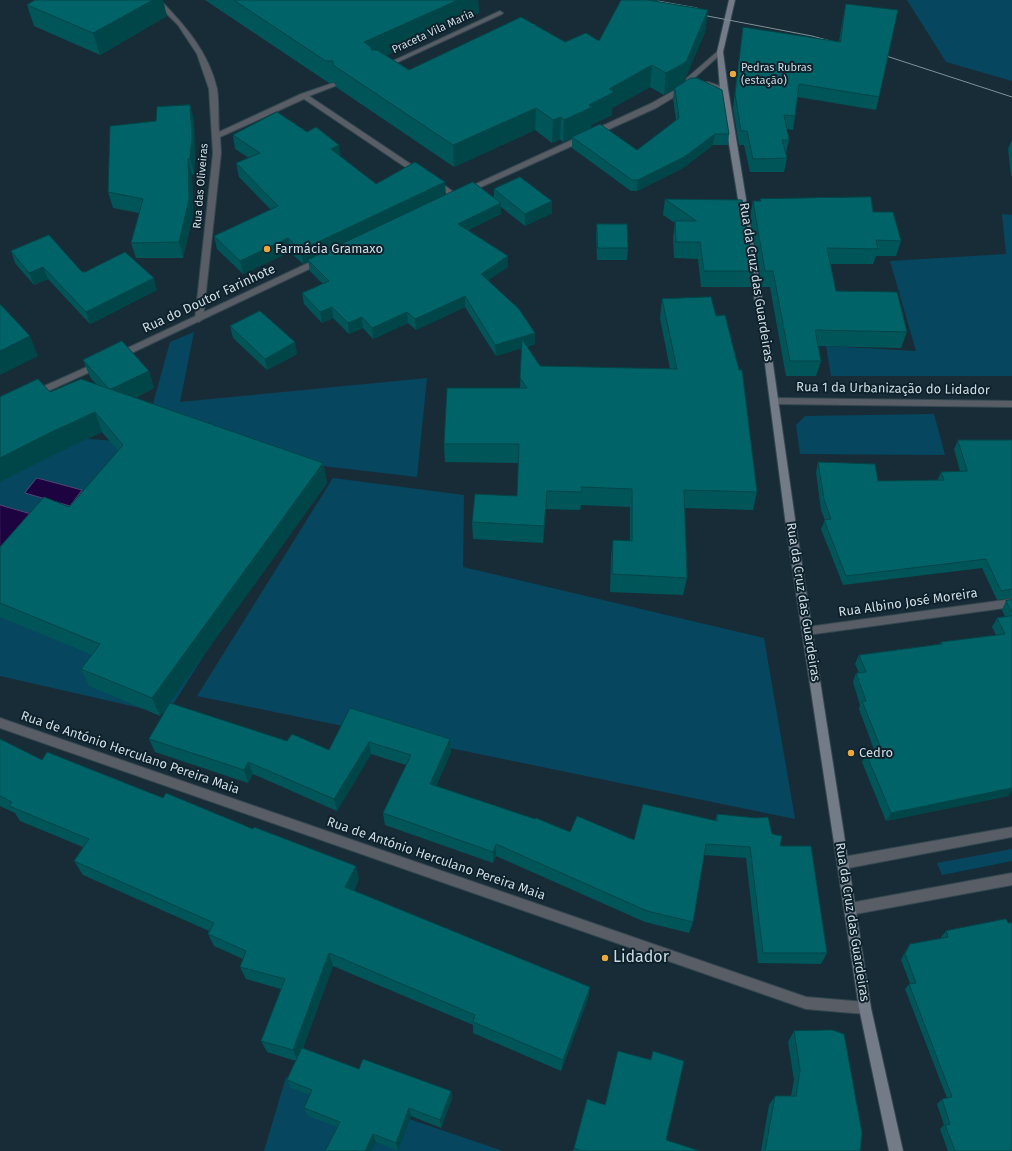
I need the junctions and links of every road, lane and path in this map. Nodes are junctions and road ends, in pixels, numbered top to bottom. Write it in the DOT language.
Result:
graph roads {
  1 [pos="156,0"];
  2 [pos="732,0"];
  3 [pos="500,13"];
  4 [pos="720,52"];
  5 [pos="376,70"];
  6 [pos="333,85"];
  7 [pos="687,86"];
  8 [pos="724,90"];
  9 [pos="304,96"];
  10 [pos="216,136"];
  11 [pos="327,258"];
  12 [pos="199,319"];
  13 [pos="29,396"];
  14 [pos="775,401"];
  15 [pos="1012,404"];
  16 [pos="1012,603"];
  17 [pos="807,631"];
  18 [pos="0,723"];
  19 [pos="1012,832"];
  20 [pos="843,863"];
  21 [pos="1012,879"];
  22 [pos="850,909"];
  23 [pos="865,1008"];
  24 [pos="896,1151"];
  1 -- 10 [label="street, Rua das Oliveiras"];
  2 -- 4 [label="main road"];
  3 -- 5 [label="street, Praceta Vila Maria"];
  4 -- 7 [label="street"];
  4 -- 8 [label="main road, Rua da Cruz das Guardeiras"];
  6 -- 9 [label="street"];
  7 -- 8 [label="street"];
  7 -- 9 [label="street"];
  8 -- 14 [label="main road, Rua da Cruz das Guardeiras"];
  9 -- 10 [label="street"];
  10 -- 12 [label="street, Rua das Oliveiras"];
  11 -- 12 [label="street, Rua do Doutor Farinhote"];
  12 -- 13 [label="street, Rua do Doutor Farinhote"];
  14 -- 15 [label="street, Rua 1 da Urbanização do Lidador"];
  14 -- 17 [label="main road, Rua da Cruz das Guardeiras"];
  16 -- 17 [label="street, Rua Albino José Moreira"];
  17 -- 20 [label="main road, Rua da Cruz das Guardeiras"];
  18 -- 23 [label="street, Rua de António Herculano Pereira Maia"];
  19 -- 20 [label="street"];
  20 -- 22 [label="main road, Rua da Cruz das Guardeiras"];
  21 -- 22 [label="street"];
  22 -- 23 [label="main road, Rua da Cruz das Guardeiras"];
  23 -- 24 [label="main road, Rua da Cruz das Guardeiras"];
}
